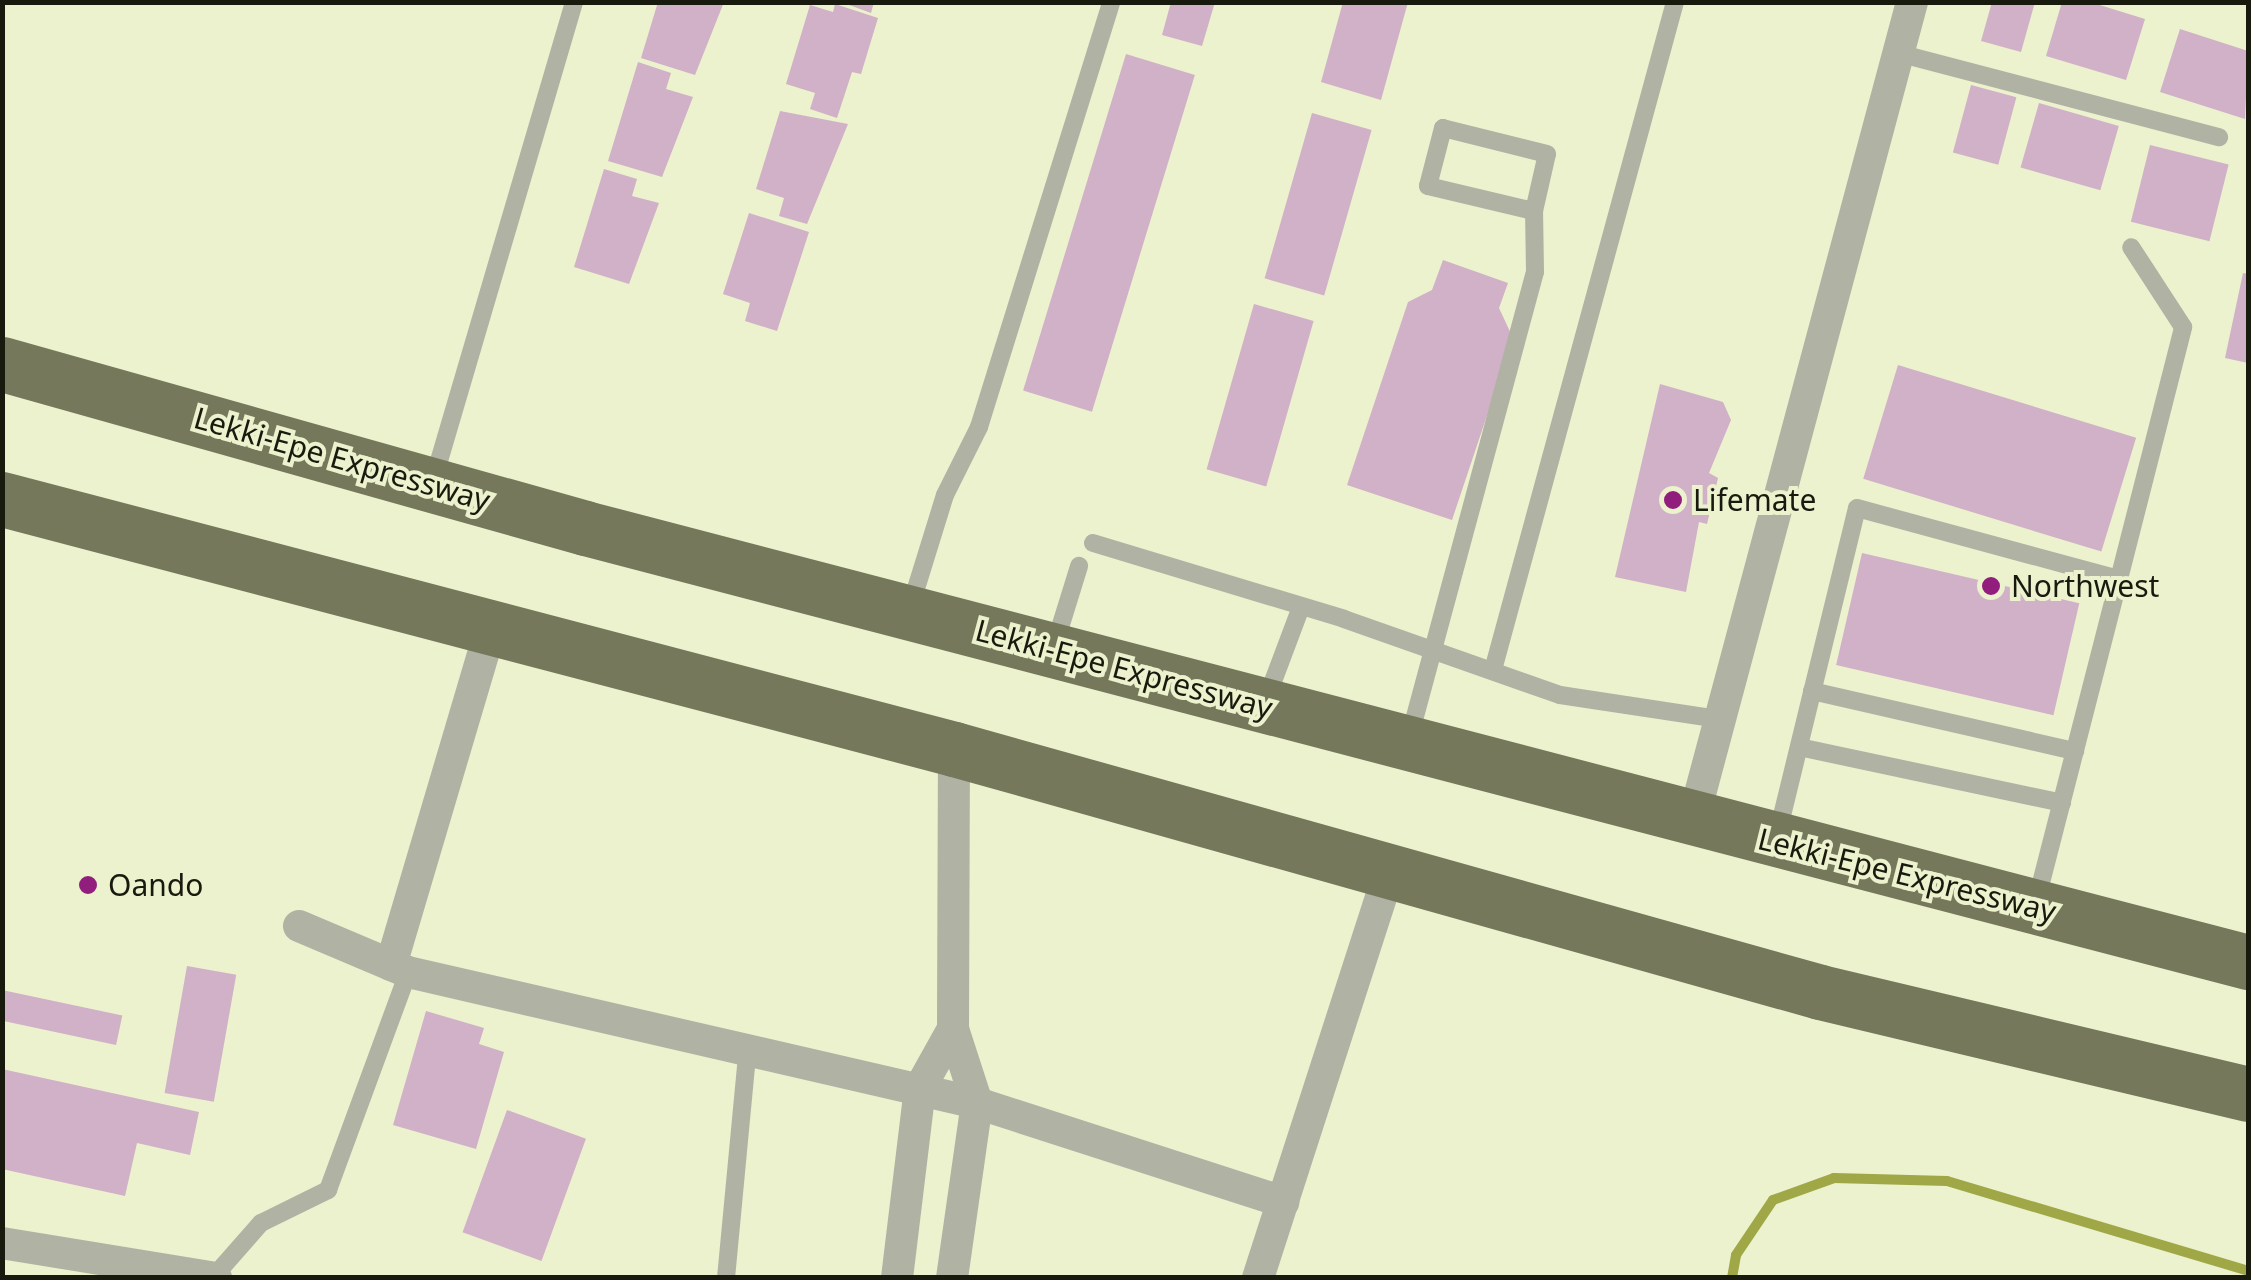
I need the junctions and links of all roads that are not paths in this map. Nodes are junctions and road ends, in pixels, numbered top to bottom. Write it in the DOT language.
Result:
graph roads {
  1 [pos="574,2"];
  2 [pos="1111,2"];
  3 [pos="1675,2"];
  4 [pos="1912,2"];
  5 [pos="1898,53"];
  6 [pos="2219,137"];
  7 [pos="1534,211"];
  8 [pos="2131,247"];
  9 [pos="2,364"];
  10 [pos="432,483"];
  11 [pos="2,498"];
  12 [pos="1093,543"];
  13 [pos="1079,566"];
  14 [pos="2120,578"];
  15 [pos="1301,607"];
  16 [pos="909,612"];
  17 [pos="492,625"];
  18 [pos="1054,649"];
  19 [pos="1433,650"];
  20 [pos="1493,670"];
  21 [pos="1812,690"];
  22 [pos="1264,705"];
  23 [pos="1719,719"];
  24 [pos="1407,745"];
  25 [pos="1798,748"];
  26 [pos="954,749"];
  27 [pos="2075,751"];
  28 [pos="2062,803"];
  29 [pos="1693,820"];
  30 [pos="1776,842"];
  31 [pos="1390,869"];
  32 [pos="2034,908"];
  33 [pos="299,926"];
  34 [pos="2248,962"];
  35 [pos="400,969"];
  36 [pos="953,1029"];
  37 [pos="748,1046"];
  38 [pos="920,1088"];
  39 [pos="2248,1094"];
  40 [pos="978,1103"];
  41 [pos="1283,1202"];
  42 [pos="2,1243"];
  43 [pos="216,1275"];
  44 [pos="726,1278"];
  45 [pos="897,1278"];
  46 [pos="952,1278"];
  47 [pos="1258,1278"];
  1 -- 10 [label="lane"];
  2 -- 16 [label="lane"];
  3 -- 20 [label="lane"];
  4 -- 5 [label="street"];
  5 -- 6 [label="lane"];
  5 -- 23 [label="street"];
  7 -- 7 [label="lane"];
  7 -- 19 [label="lane"];
  8 -- 14 [label="lane"];
  9 -- 10 [label="highway, Lekki-Epe Expressway"];
  10 -- 16 [label="highway, Lekki-Epe Expressway"];
  11 -- 17 [label="highway"];
  12 -- 15 [label="lane"];
  13 -- 18 [label="lane"];
  14 -- 21 [label="lane"];
  14 -- 27 [label="lane"];
  15 -- 19 [label="lane"];
  15 -- 22 [label="lane"];
  16 -- 18 [label="highway, Lekki-Epe Expressway"];
  17 -- 26 [label="highway"];
  17 -- 35 [label="street"];
  18 -- 22 [label="highway, Lekki-Epe Expressway"];
  19 -- 20 [label="lane"];
  19 -- 24 [label="lane"];
  20 -- 23 [label="lane"];
  21 -- 25 [label="lane"];
  21 -- 27 [label="lane"];
  22 -- 24 [label="highway, Lekki-Epe Expressway"];
  23 -- 29 [label="street"];
  24 -- 29 [label="highway, Lekki-Epe Expressway"];
  25 -- 28 [label="lane"];
  25 -- 30 [label="lane"];
  26 -- 31 [label="highway"];
  26 -- 36 [label="street"];
  27 -- 28 [label="lane"];
  28 -- 32 [label="lane"];
  29 -- 30 [label="highway, Lekki-Epe Expressway"];
  30 -- 32 [label="highway, Lekki-Epe Expressway"];
  31 -- 39 [label="highway"];
  31 -- 41 [label="street"];
  32 -- 34 [label="highway, Lekki-Epe Expressway"];
  33 -- 35 [label="street"];
  35 -- 37 [label="street"];
  35 -- 43 [label="lane"];
  36 -- 38 [label="street"];
  36 -- 40 [label="street"];
  37 -- 38 [label="street"];
  37 -- 44 [label="lane"];
  38 -- 40 [label="street"];
  38 -- 45 [label="street"];
  40 -- 41 [label="street"];
  40 -- 46 [label="street"];
  41 -- 47 [label="street"];
  42 -- 43 [label="street"];
}
